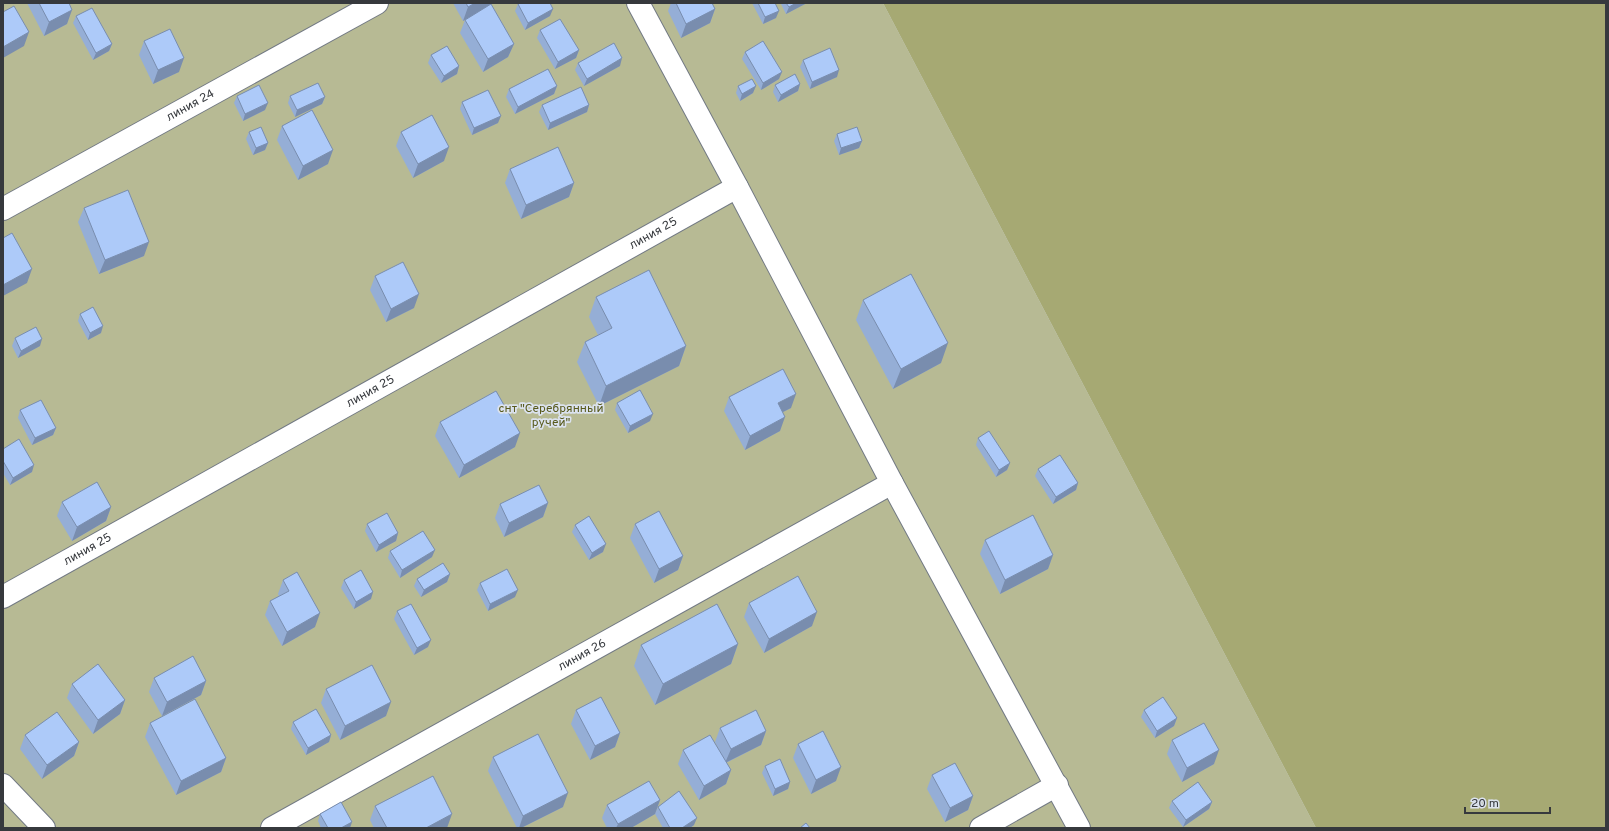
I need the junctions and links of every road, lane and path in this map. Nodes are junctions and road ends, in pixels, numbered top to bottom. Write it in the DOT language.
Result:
graph roads {
  1 [pos="377,3"];
  2 [pos="638,3"];
  3 [pos="737,187"];
  4 [pos="3,209"];
  5 [pos="892,483"];
  6 [pos="3,597"];
  7 [pos="3,785"];
  8 [pos="1057,785"];
  9 [pos="44,828"];
  10 [pos="272,828"];
  11 [pos="981,828"];
  12 [pos="1079,828"];
  1 -- 4 [label="street, линия 24"];
  2 -- 3 [label="street"];
  3 -- 5 [label="street"];
  3 -- 6 [label="street, линия 25"];
  5 -- 8 [label="street"];
  5 -- 10 [label="street, линия 26"];
  7 -- 9 [label="street"];
  8 -- 11 [label="street"];
  8 -- 12 [label="street"];
}
